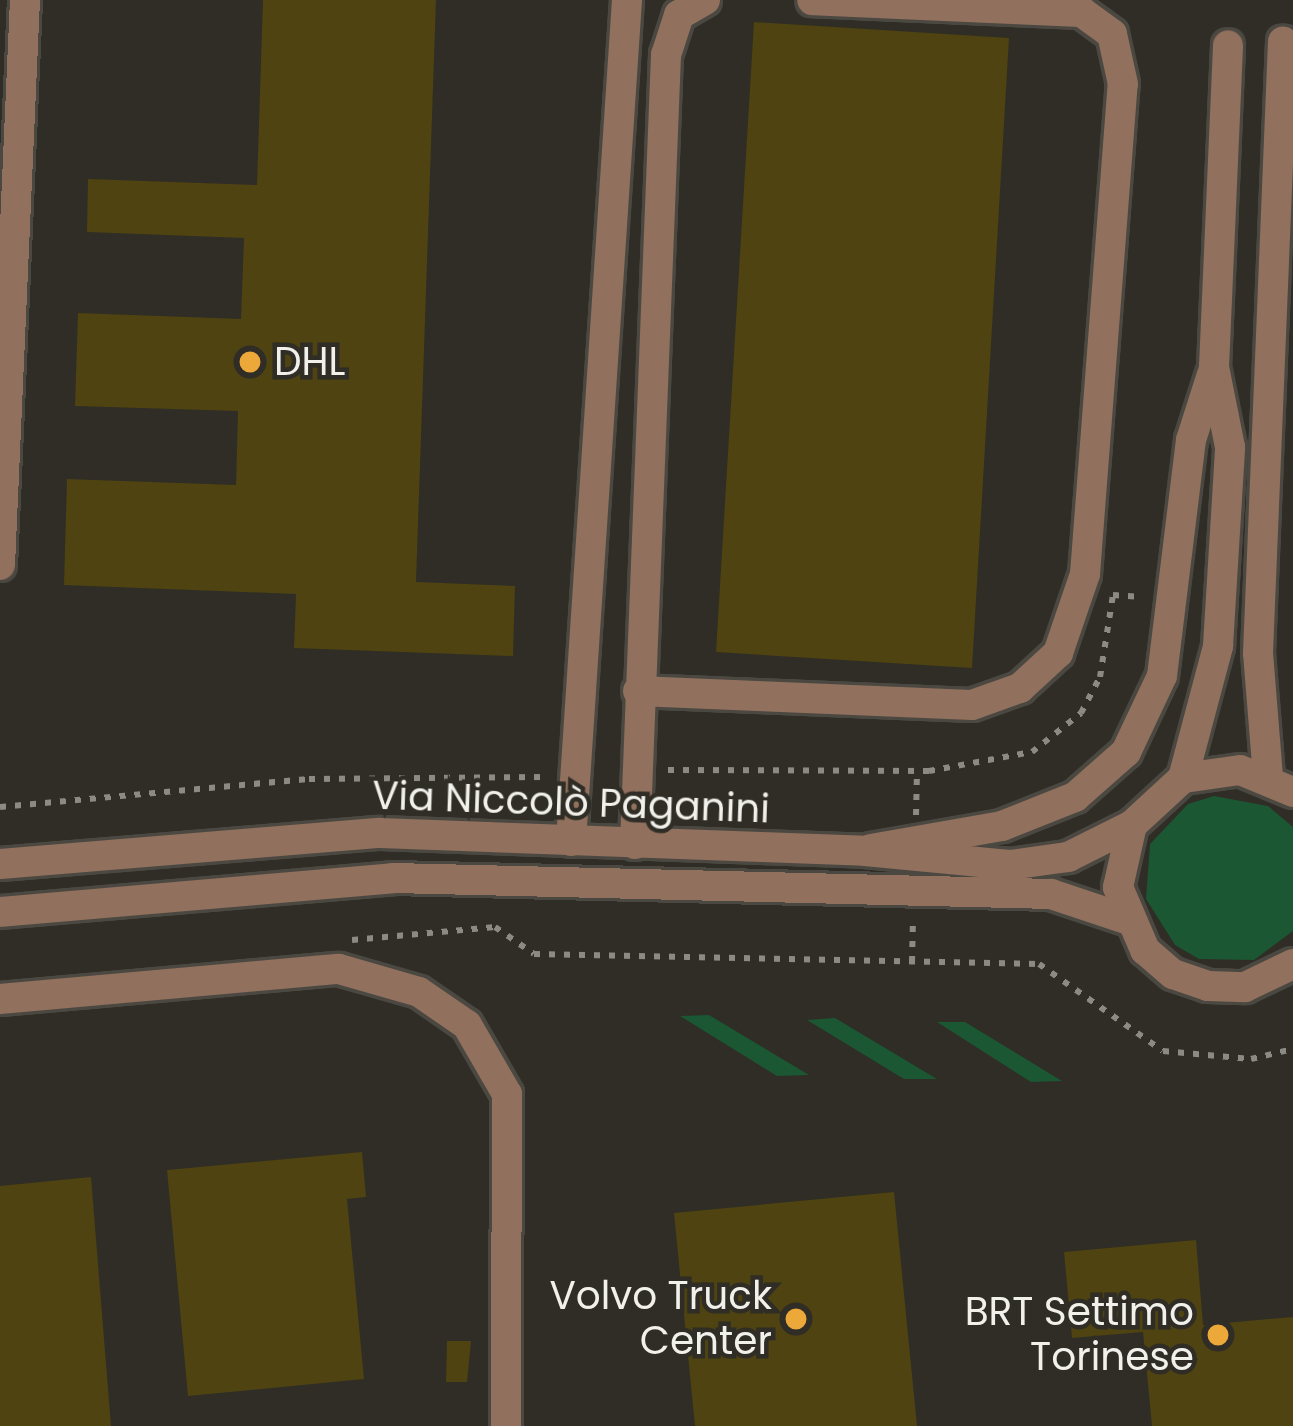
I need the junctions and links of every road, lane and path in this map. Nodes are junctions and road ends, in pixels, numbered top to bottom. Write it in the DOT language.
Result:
graph roads {
  1 [pos="26,0"];
  2 [pos="627,0"];
  3 [pos="705,0"];
  4 [pos="812,0"];
  5 [pos="1283,42"];
  6 [pos="1228,45"];
  7 [pos="1214,367"];
  8 [pos="0,565"];
  9 [pos="1177,600"];
  10 [pos="638,691"];
  11 [pos="636,771"];
  12 [pos="581,775"];
  13 [pos="1183,778"];
  14 [pos="1281,784"];
  15 [pos="0,807"];
  16 [pos="1132,825"];
  17 [pos="571,841"];
  18 [pos="635,844"];
  19 [pos="865,851"];
  20 [pos="0,864"];
  21 [pos="0,912"];
  22 [pos="1126,919"];
  23 [pos="516,942"];
  24 [pos="1293,964"];
  25 [pos="0,998"];
  26 [pos="1293,1049"];
  27 [pos="506,1426"];
  1 -- 8 [label="street"];
  2 -- 12 [label="street"];
  3 -- 10 [label="street"];
  4 -- 10 [label="street"];
  5 -- 14 [label="street"];
  6 -- 7 [label="street"];
  7 -- 9 [label="street"];
  7 -- 13 [label="street"];
  9 -- 11 [label="path"];
  9 -- 19 [label="street"];
  10 -- 11 [label="street"];
  11 -- 18 [label="street"];
  12 -- 15 [label="path"];
  12 -- 17 [label="street"];
  13 -- 14 [label="street"];
  13 -- 16 [label="street, Via Niccolò Paganini"];
  16 -- 19 [label="street, Via Niccolò Paganini"];
  16 -- 22 [label="street"];
  17 -- 18 [label="street, Via Niccolò Paganini"];
  17 -- 20 [label="street, Via Niccolò Paganini"];
  18 -- 19 [label="street, Via Niccolò Paganini"];
  21 -- 22 [label="street, Via Niccolò Paganini"];
  22 -- 24 [label="street"];
  23 -- 26 [label="path"];
  25 -- 27 [label="street"];
}
